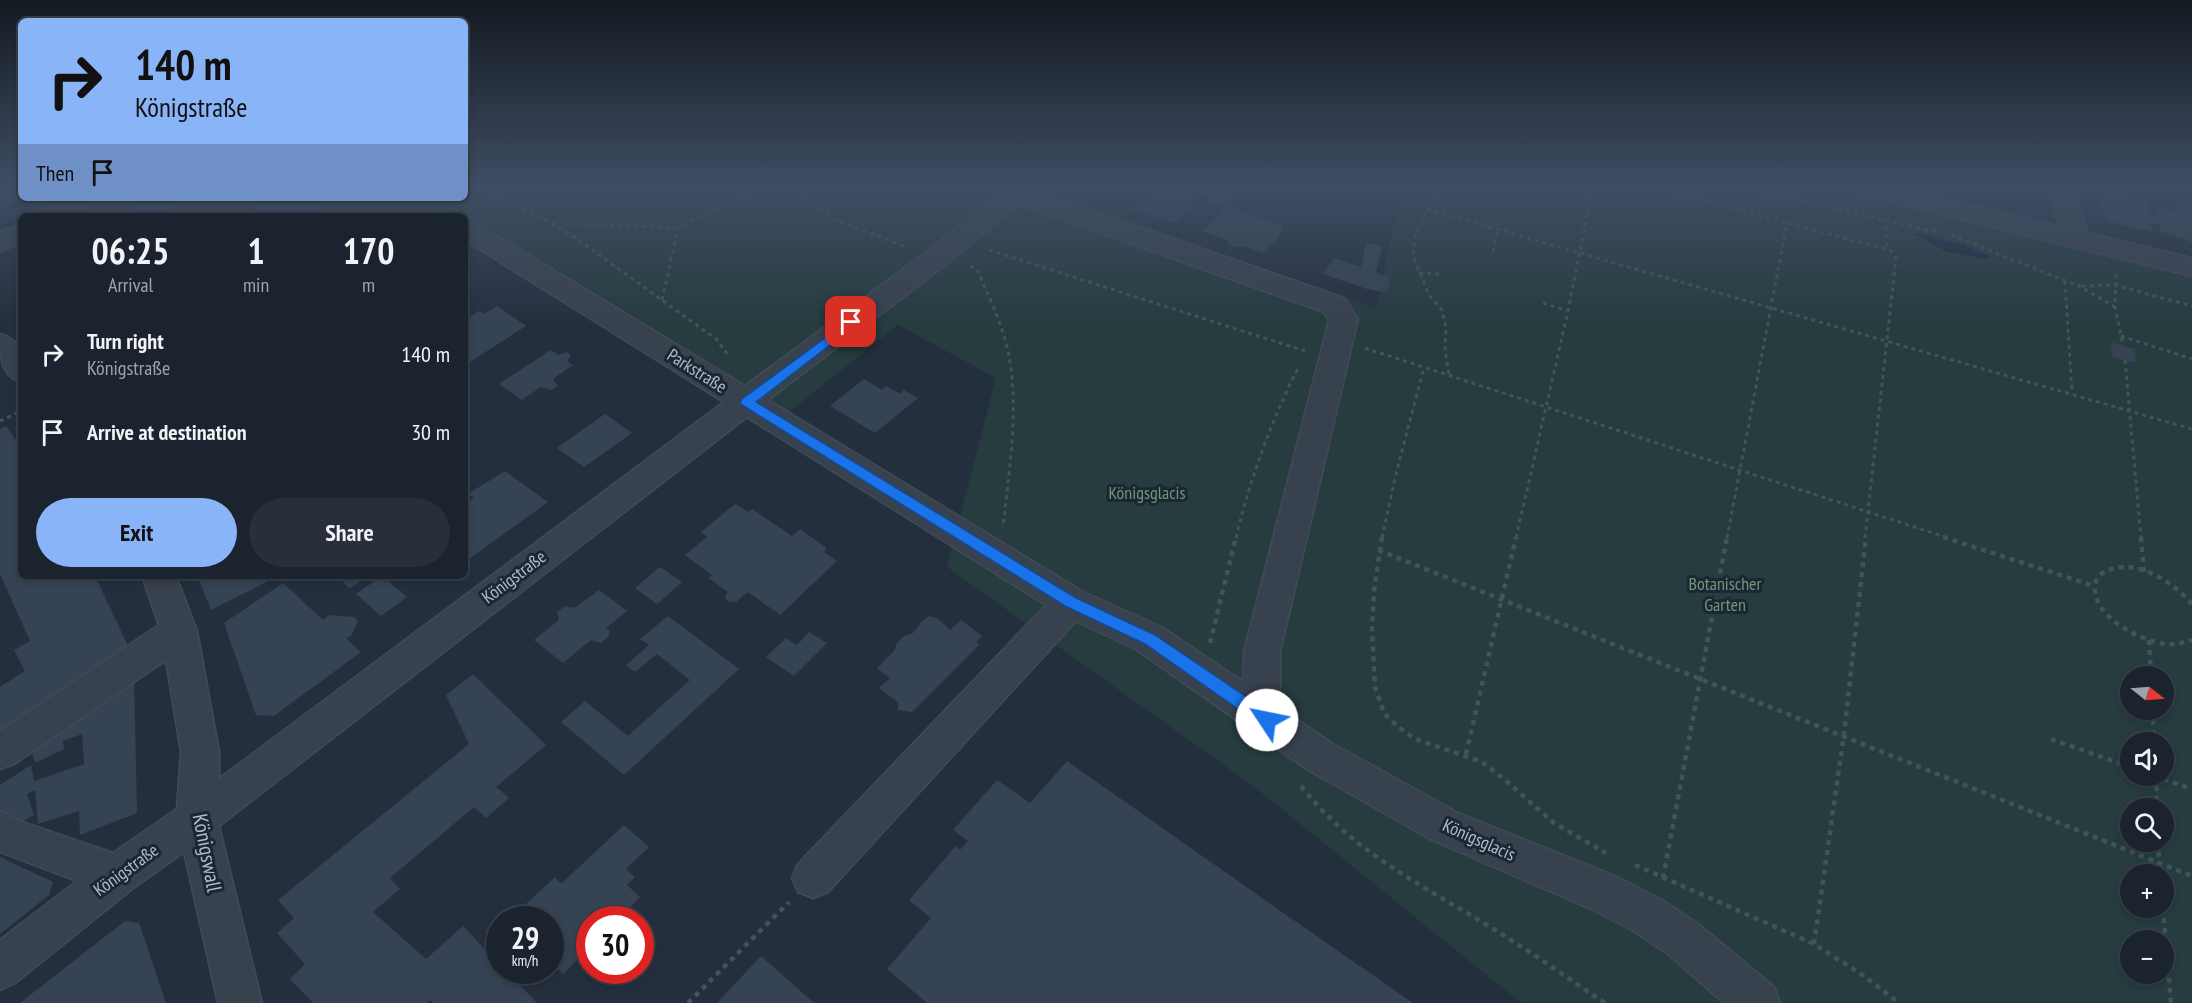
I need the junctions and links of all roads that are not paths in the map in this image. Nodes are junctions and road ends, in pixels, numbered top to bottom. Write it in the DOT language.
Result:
graph roads {
  1 [pos="471,232"];
  2 [pos="968,232"];
  3 [pos="1137,232"];
  4 [pos="2047,232"];
  5 [pos="2074,232"];
  6 [pos="18,233"];
  7 [pos="2076,239"];
  8 [pos="0,243"];
  9 [pos="2192,267"];
  10 [pos="0,344"];
  11 [pos="18,368"];
  12 [pos="747,402"];
  13 [pos="160,579"];
  14 [pos="1071,602"];
  15 [pos="179,631"];
  16 [pos="1267,720"];
  17 [pos="0,753"];
  18 [pos="197,819"];
  19 [pos="0,830"];
  20 [pos="117,875"];
  21 [pos="813,878"];
  22 [pos="0,968"];
  23 [pos="240,1003"];
  24 [pos="1758,1003"];
  1 -- 12 [label="street, Parkstraße"];
  2 -- 12 [label="street, Königstraße"];
  3 -- 16 [label="street"];
  4 -- 7 [label="street"];
  5 -- 7 [label="street"];
  6 -- 8 [label="street"];
  7 -- 9 [label="street"];
  10 -- 11 [label="street"];
  12 -- 14 [label="street, Parkstraße"];
  12 -- 18 [label="street, Königstraße"];
  13 -- 15 [label="street, Königswall"];
  14 -- 16 [label="street, Parkstraße"];
  14 -- 21 [label="street"];
  15 -- 17 [label="street"];
  15 -- 18 [label="street, Königswall"];
  16 -- 24 [label="street, Königsglacis"];
  18 -- 20 [label="street, Königstraße"];
  18 -- 23 [label="street, Königswall"];
  19 -- 20 [label="street"];
  20 -- 22 [label="street, Königstraße"];
}
